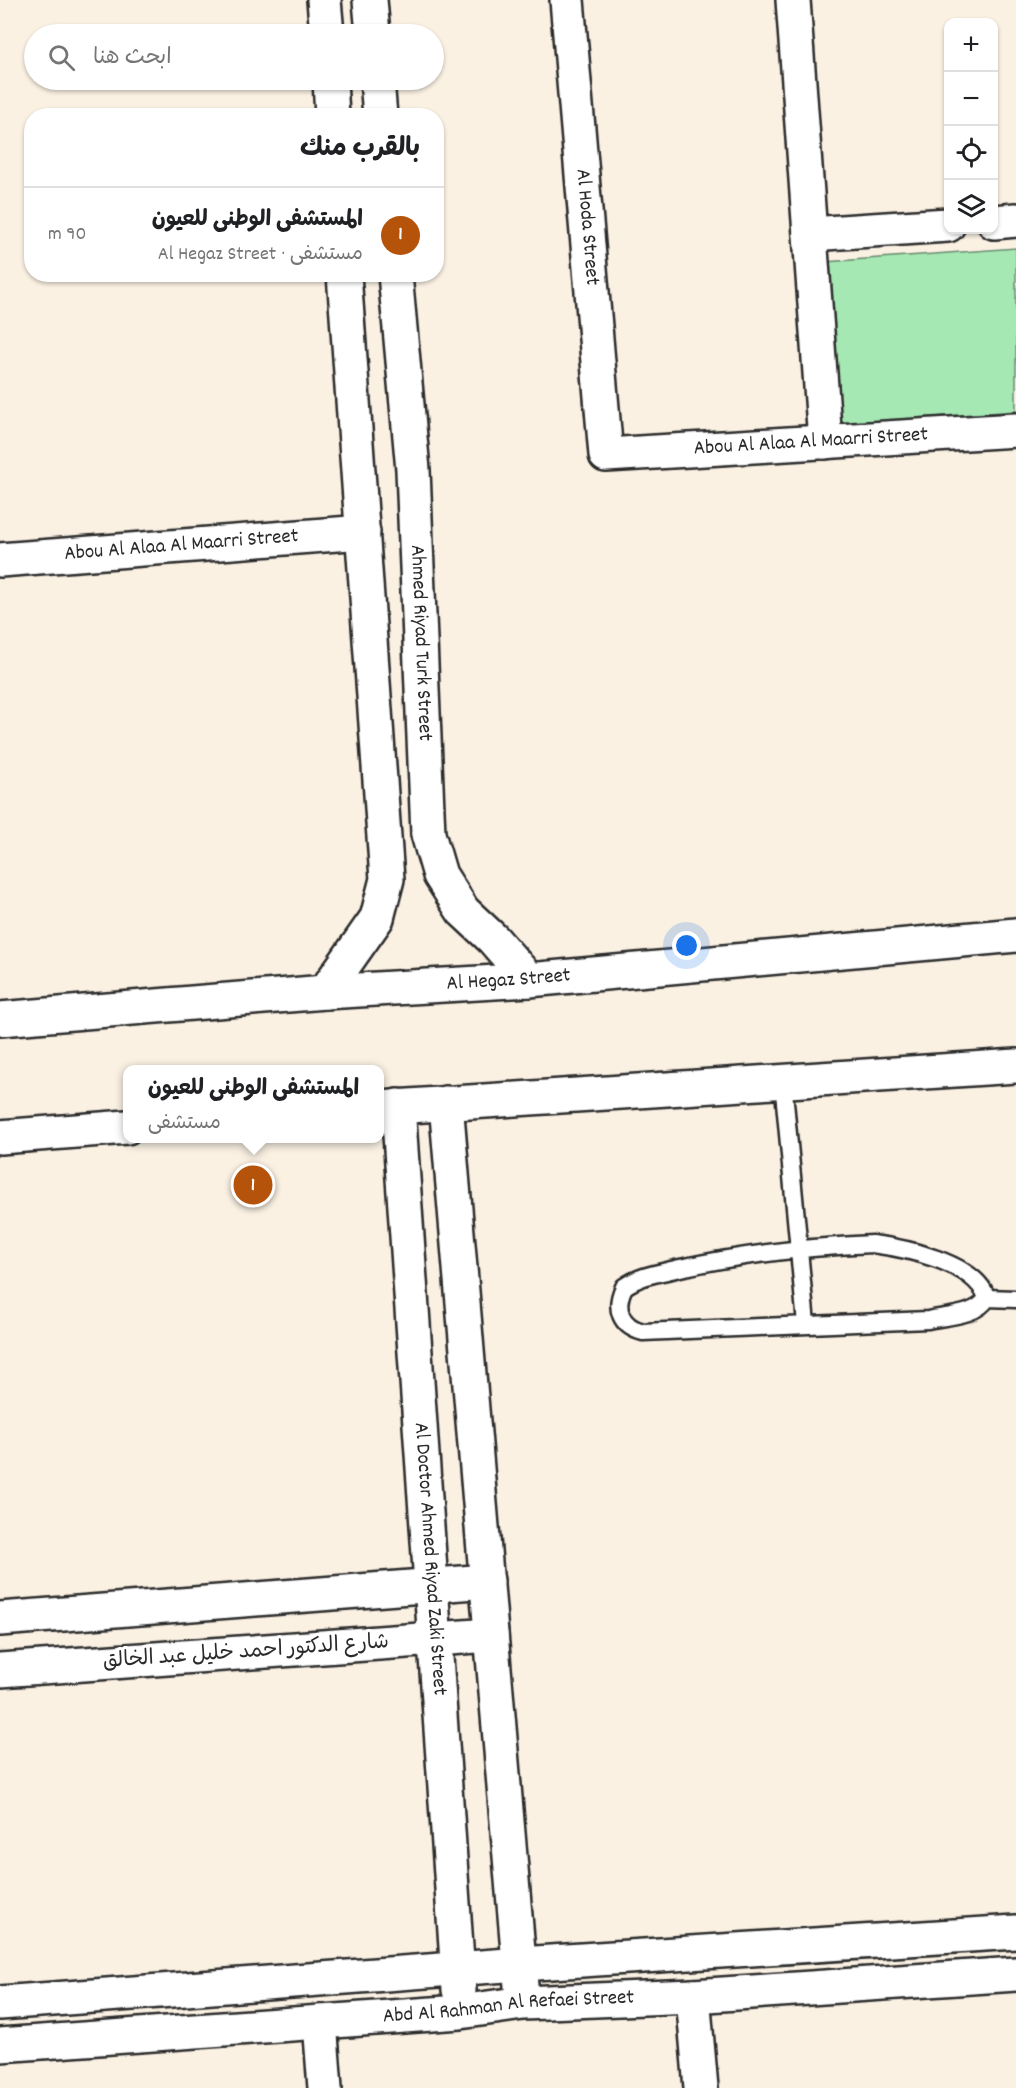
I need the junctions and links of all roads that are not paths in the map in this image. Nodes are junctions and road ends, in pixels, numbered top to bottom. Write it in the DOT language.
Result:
graph roads {
  1 [pos="324,0"];
  2 [pos="370,0"];
  3 [pos="567,0"];
  4 [pos="793,0"];
  5 [pos="326,24"];
  6 [pos="372,24"];
  7 [pos="331,90"];
  8 [pos="378,90"];
  9 [pos="332,108"];
  10 [pos="379,108"];
  11 [pos="1016,220"];
  12 [pos="998,222"];
  13 [pos="944,225"];
  14 [pos="810,234"];
  15 [pos="345,282"];
  16 [pos="396,282"];
  17 [pos="1016,430"];
  18 [pos="825,442"];
  19 [pos="606,455"];
  20 [pos="363,532"];
  21 [pos="0,560"];
  22 [pos="1016,935"];
  23 [pos="529,980"];
  24 [pos="325,992"];
  25 [pos="0,1019"];
  26 [pos="1016,1066"];
  27 [pos="783,1081"];
  28 [pos="446,1102"];
  29 [pos="389,1107"];
  30 [pos="123,1127"];
  31 [pos="0,1137"];
  32 [pos="799,1247"];
  33 [pos="987,1298"];
  34 [pos="1016,1299"];
  35 [pos="806,1324"];
  36 [pos="487,1581"];
  37 [pos="431,1585"];
  38 [pos="0,1619"];
  39 [pos="491,1635"];
  40 [pos="435,1639"];
  41 [pos="0,1670"];
  42 [pos="1016,1932"];
  43 [pos="520,1964"];
  44 [pos="458,1969"];
  45 [pos="1016,1974"];
  46 [pos="693,1996"];
  47 [pos="0,2003"];
  48 [pos="523,2003"];
  49 [pos="460,2012"];
  50 [pos="320,2022"];
  51 [pos="0,2045"];
  52 [pos="325,2088"];
  53 [pos="701,2088"];
  1 -- 5 [label="street"];
  2 -- 6 [label="street"];
  3 -- 19 [label="street, Al Hoda Street"];
  4 -- 14 [label="street"];
  7 -- 9 [label="street"];
  8 -- 10 [label="street"];
  11 -- 12 [label="street"];
  13 -- 14 [label="street"];
  14 -- 18 [label="street"];
  15 -- 20 [label="street"];
  16 -- 23 [label="street, Ahmed Riyad Turk Street"];
  17 -- 18 [label="street, Abou Al Alaa Al Maarri Street"];
  18 -- 19 [label="street, Abou Al Alaa Al Maarri Street"];
  20 -- 21 [label="street, Abou Al Alaa Al Maarri Street"];
  20 -- 24 [label="street"];
  22 -- 23 [label="street, Al Hegaz Street"];
  23 -- 24 [label="street, Al Hegaz Street"];
  24 -- 25 [label="street, Al Hegaz Street"];
  26 -- 27 [label="street"];
  27 -- 28 [label="street"];
  27 -- 32 [label="lane"];
  28 -- 29 [label="street"];
  28 -- 36 [label="street"];
  29 -- 37 [label="street, Al Doctor Ahmed Riyad Zaki Street"];
  30 -- 31 [label="street"];
  32 -- 33 [label="lane"];
  32 -- 35 [label="lane"];
  32 -- 35 [label="lane"];
  33 -- 34 [label="lane"];
  33 -- 35 [label="lane"];
  36 -- 37 [label="street"];
  36 -- 39 [label="street"];
  37 -- 38 [label="street"];
  37 -- 40 [label="street, Al Doctor Ahmed Riyad Zaki Street"];
  39 -- 40 [label="street, شارع الدكتور احمد خليل عبد الخالق"];
  39 -- 43 [label="street"];
  40 -- 41 [label="street, شارع الدكتور احمد خليل عبد الخالق"];
  40 -- 44 [label="street, Al Doctor Ahmed Riyad Zaki Street"];
  42 -- 43 [label="street, Abd Al Rahman Al Refaei Street"];
  43 -- 44 [label="street, Abd Al Rahman Al Refaei Street"];
  43 -- 48 [label="street"];
  44 -- 47 [label="street, Abd Al Rahman Al Refaei Street"];
  44 -- 49 [label="street, Al Doctor Ahmed Riyad Zaki Street"];
  45 -- 46 [label="street, Abd Al Rahman Al Refaei Street"];
  46 -- 48 [label="street, Abd Al Rahman Al Refaei Street"];
  46 -- 53 [label="street"];
  48 -- 49 [label="street, Abd Al Rahman Al Refaei Street"];
  49 -- 50 [label="street, Abd Al Rahman Al Refaei Street"];
  50 -- 51 [label="street, Abd Al Rahman Al Refaei Street"];
  50 -- 52 [label="street"];
}
